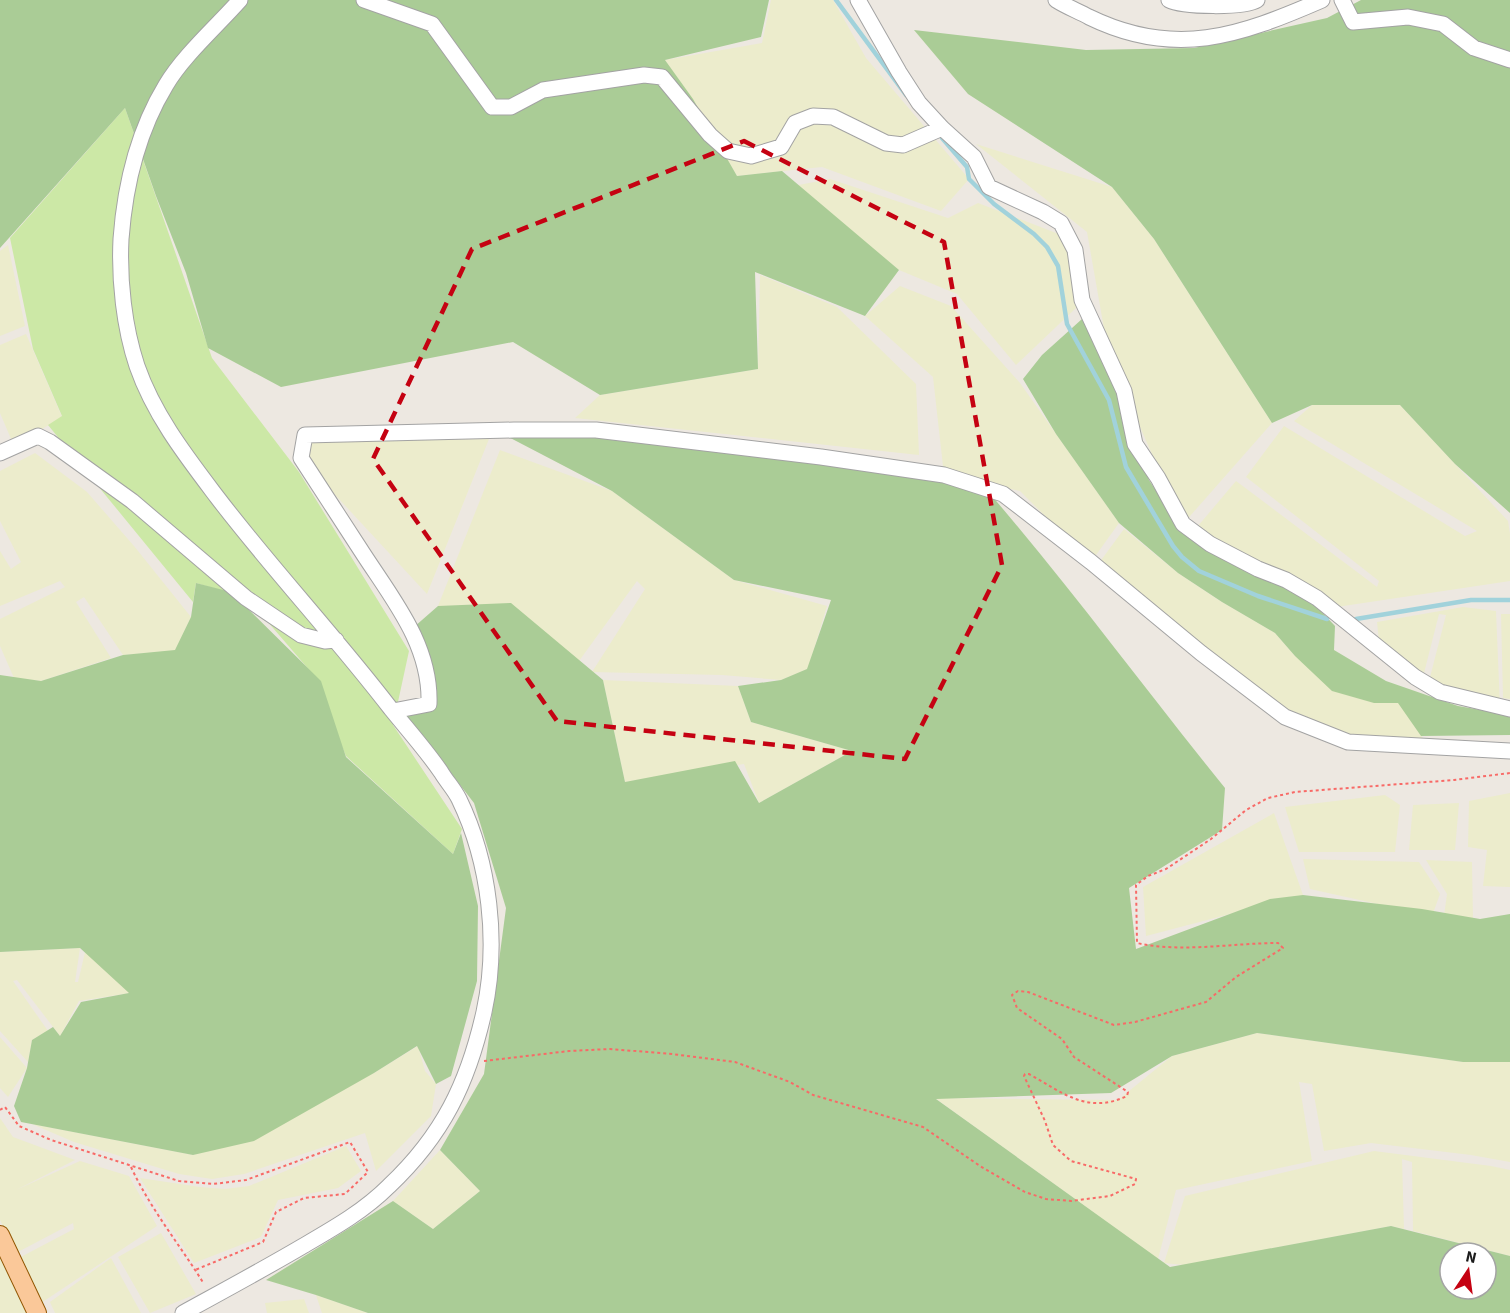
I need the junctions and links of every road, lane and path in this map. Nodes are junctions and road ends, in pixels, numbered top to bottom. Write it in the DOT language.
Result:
graph roads {
  1 [pos="240,0"];
  2 [pos="363,0"];
  3 [pos="858,0"];
  4 [pos="1056,0"];
  5 [pos="1169,0"];
  6 [pos="1257,0"];
  7 [pos="1322,0"];
  8 [pos="1342,0"];
  9 [pos="1510,60"];
  10 [pos="937,131"];
  11 [pos="0,453"];
  12 [pos="336,640"];
  13 [pos="1510,709"];
  14 [pos="393,711"];
  15 [pos="1510,750"];
  16 [pos="1510,773"];
  17 [pos="471,1063"];
  18 [pos="0,1110"];
  19 [pos="130,1166"];
  20 [pos="0,1235"];
  21 [pos="195,1270"];
  22 [pos="212,1297"];
  23 [pos="37,1313"];
  24 [pos="183,1313"];
  1 -- 12 [label="street"];
  2 -- 10 [label="street"];
  3 -- 10 [label="street"];
  4 -- 7 [label="street"];
  5 -- 6 [label="street"];
  8 -- 9 [label="street"];
  10 -- 13 [label="street"];
  11 -- 12 [label="street"];
  12 -- 14 [label="street"];
  14 -- 15 [label="street"];
  14 -- 17 [label="street"];
  16 -- 17 [label="path"];
  17 -- 22 [label="street"];
  18 -- 19 [label="path"];
  19 -- 21 [label="path"];
  19 -- 21 [label="path"];
  20 -- 23 [label="main road"];
  21 -- 22 [label="path"];
  22 -- 24 [label="street"];
}
